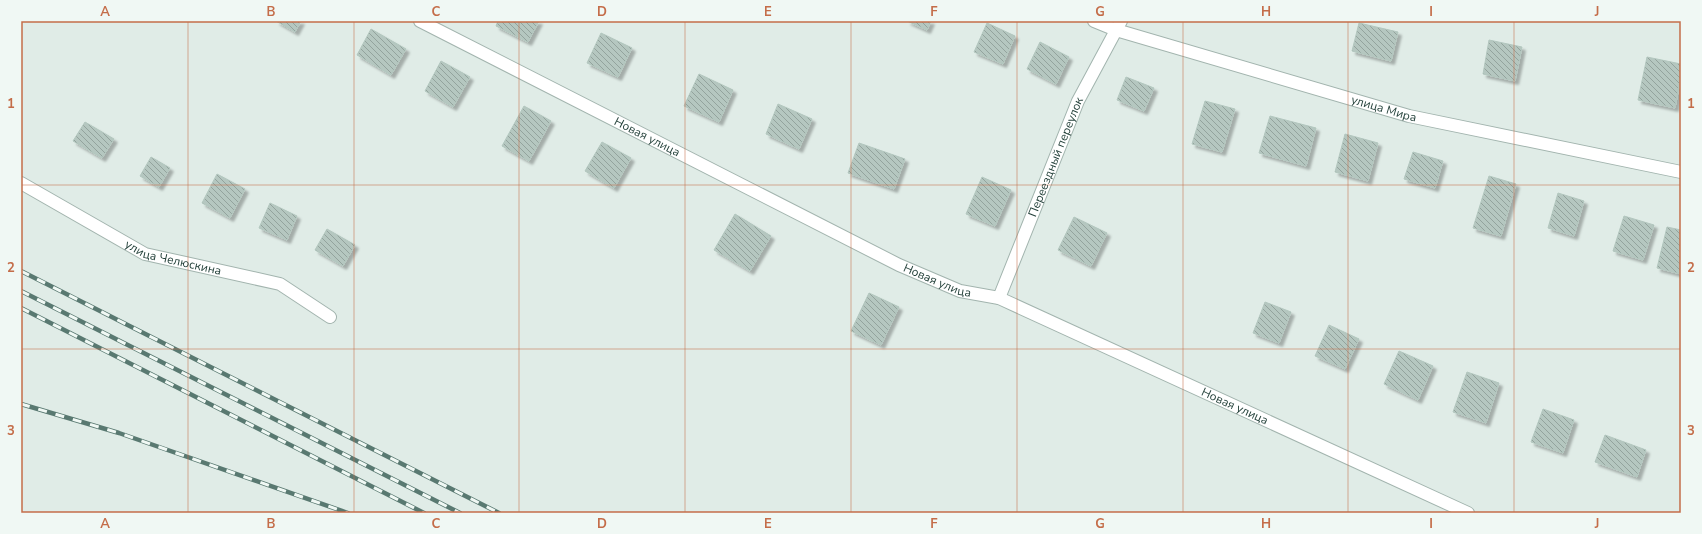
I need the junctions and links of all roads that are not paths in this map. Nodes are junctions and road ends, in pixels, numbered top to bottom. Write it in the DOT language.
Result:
graph roads {
  1 [pos="420,21"];
  2 [pos="1094,21"];
  3 [pos="1119,26"];
  4 [pos="1681,172"];
  5 [pos="21,183"];
  6 [pos="999,298"];
  7 [pos="330,317"];
  8 [pos="1468,513"];
  1 -- 6 [label="street, Новая улица"];
  2 -- 3 [label="street, улица Мира"];
  3 -- 4 [label="street, улица Мира"];
  3 -- 6 [label="street, Переездный переулок"];
  5 -- 7 [label="street, улица Челюскина"];
  6 -- 8 [label="street, Новая улица"];
}
